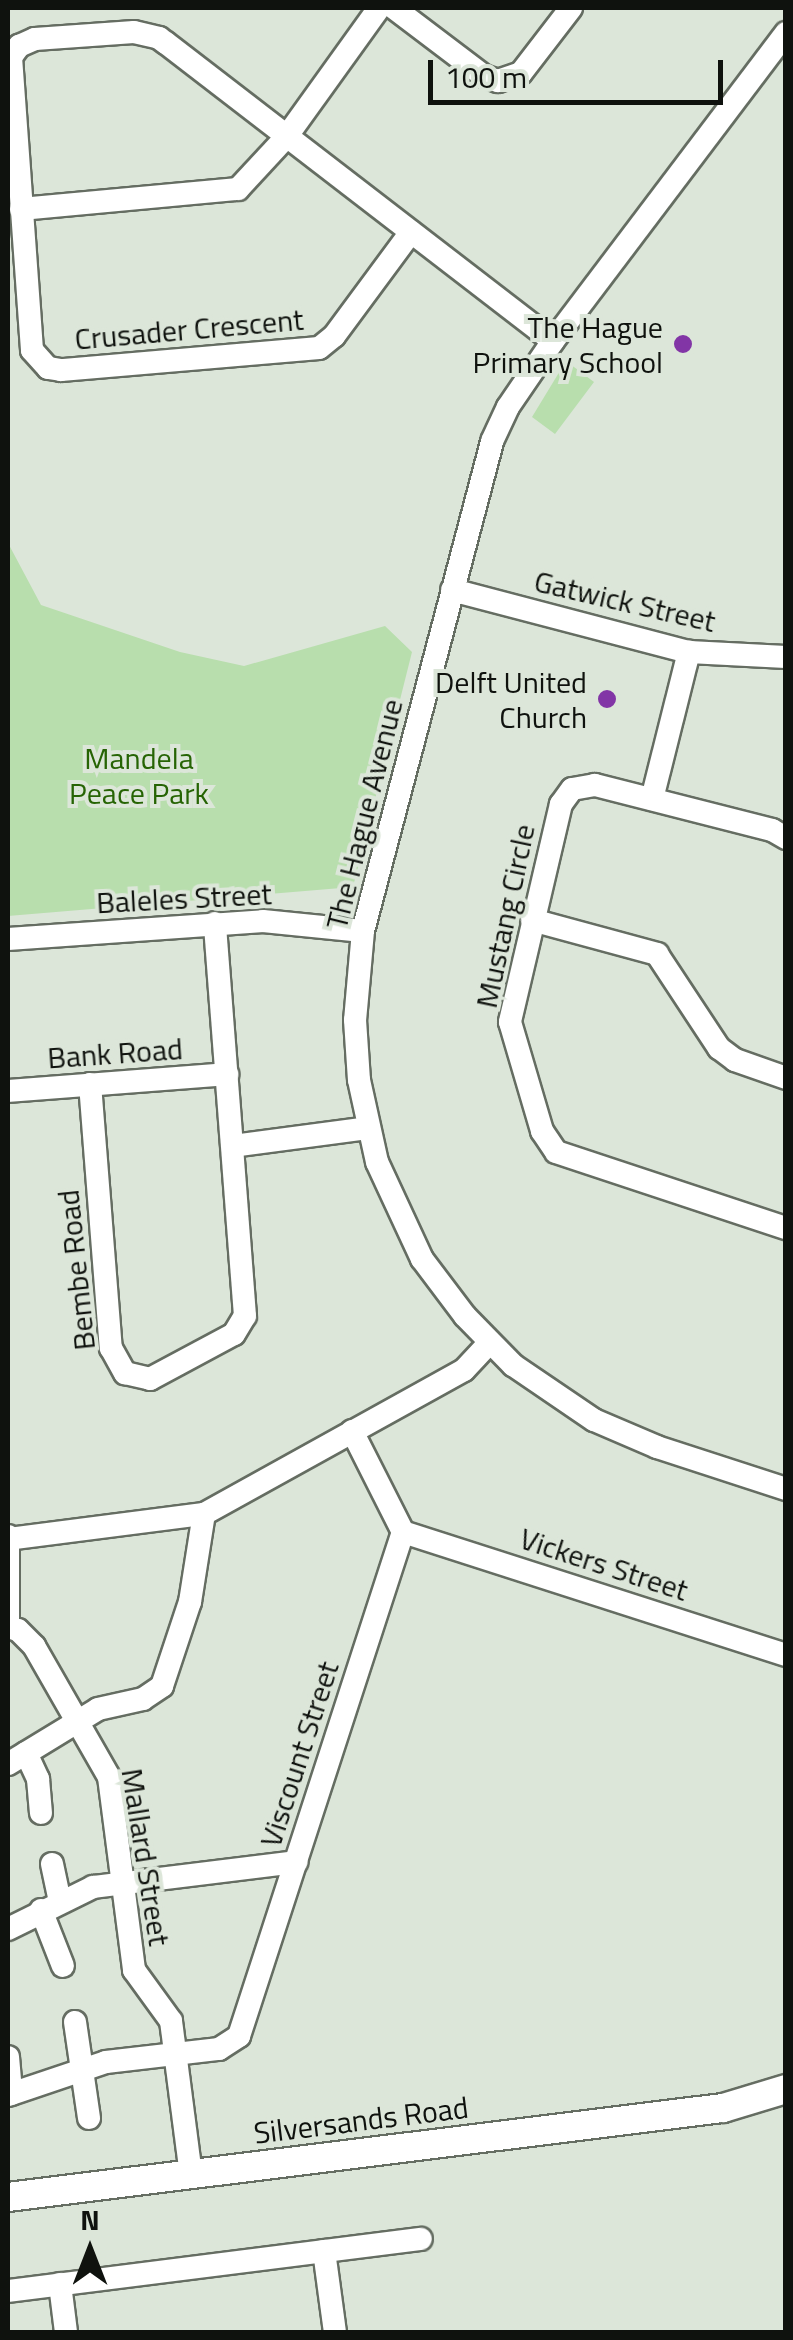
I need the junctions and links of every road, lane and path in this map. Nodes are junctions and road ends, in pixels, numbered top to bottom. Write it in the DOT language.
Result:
graph roads {
  1 [pos="379,8"];
  2 [pos="394,8"];
  3 [pos="571,8"];
  4 [pos="786,33"];
  5 [pos="286,136"];
  6 [pos="21,209"];
  7 [pos="411,232"];
  8 [pos="553,341"];
  9 [pos="452,590"];
  10 [pos="689,652"];
  11 [pos="786,657"];
  12 [pos="652,799"];
  13 [pos="786,838"];
  14 [pos="532,920"];
  15 [pos="215,923"];
  16 [pos="363,930"];
  17 [pos="8,939"];
  18 [pos="227,1074"];
  19 [pos="786,1078"];
  20 [pos="90,1084"];
  21 [pos="8,1091"];
  22 [pos="368,1128"];
  23 [pos="233,1146"];
  24 [pos="786,1228"];
  25 [pos="489,1342"];
  26 [pos="352,1431"];
  27 [pos="786,1488"];
  28 [pos="204,1514"];
  29 [pos="403,1532"];
  30 [pos="8,1537"];
  31 [pos="8,1627"];
  32 [pos="786,1655"];
  33 [pos="79,1722"];
  34 [pos="17,1759"];
  35 [pos="41,1812"];
  36 [pos="296,1862"];
  37 [pos="52,1864"];
  38 [pos="123,1884"];
  39 [pos="51,1906"];
  40 [pos="8,1929"];
  41 [pos="63,1966"];
  42 [pos="75,2022"];
  43 [pos="175,2054"];
  44 [pos="8,2057"];
  45 [pos="84,2068"];
  46 [pos="786,2089"];
  47 [pos="9,2094"];
  48 [pos="724,2108"];
  49 [pos="786,2109"];
  50 [pos="89,2118"];
  51 [pos="191,2174"];
  52 [pos="8,2197"];
  53 [pos="421,2239"];
  54 [pos="324,2251"];
  55 [pos="60,2284"];
  56 [pos="8,2291"];
  57 [pos="66,2332"];
  58 [pos="335,2332"];
  1 -- 5 [label="street"];
  2 -- 3 [label="street"];
  4 -- 8 [label="street, The Hague Avenue"];
  5 -- 6 [label="street"];
  5 -- 6 [label="street, Crusader Crescent"];
  5 -- 7 [label="street, Crusader Crescent"];
  6 -- 7 [label="street, Crusader Crescent"];
  7 -- 8 [label="street, Crusader Crescent"];
  8 -- 9 [label="street, The Hague Avenue"];
  9 -- 10 [label="street, Gatwick Street"];
  9 -- 16 [label="street, The Hague Avenue"];
  10 -- 11 [label="street, Gatwick Street"];
  10 -- 12 [label="street"];
  12 -- 13 [label="street, Mustang Circle"];
  12 -- 14 [label="street, Mustang Circle"];
  14 -- 19 [label="street"];
  14 -- 24 [label="street, Mustang Circle"];
  15 -- 16 [label="street, Baleles Street"];
  15 -- 17 [label="street, Baleles Street"];
  15 -- 18 [label="street"];
  16 -- 22 [label="street, The Hague Avenue"];
  18 -- 20 [label="street, Bank Road"];
  18 -- 23 [label="street"];
  20 -- 21 [label="street, Bank Road"];
  20 -- 23 [label="street, Bembe Road"];
  22 -- 23 [label="street"];
  22 -- 25 [label="street, The Hague Avenue"];
  25 -- 26 [label="street"];
  25 -- 27 [label="street, The Hague Avenue"];
  26 -- 28 [label="street"];
  26 -- 29 [label="street"];
  28 -- 30 [label="street"];
  28 -- 33 [label="street"];
  29 -- 32 [label="street, Vickers Street"];
  29 -- 36 [label="street, Viscount Street"];
  30 -- 31 [label="street"];
  31 -- 33 [label="street, Mallard Street"];
  33 -- 34 [label="street"];
  33 -- 38 [label="street, Mallard Street"];
  34 -- 35 [label="street"];
  36 -- 38 [label="street"];
  36 -- 43 [label="street, Viscount Street"];
  37 -- 39 [label="street"];
  38 -- 39 [label="street"];
  38 -- 43 [label="street, Mallard Street"];
  39 -- 40 [label="street"];
  39 -- 41 [label="street"];
  42 -- 45 [label="street"];
  43 -- 45 [label="street, Viscount Street"];
  43 -- 51 [label="street, Mallard Street"];
  44 -- 47 [label="street"];
  45 -- 47 [label="street, Viscount Street"];
  45 -- 50 [label="street"];
  46 -- 48 [label="street, Silversands Road"];
  48 -- 49 [label="street, Silversands Road"];
  48 -- 51 [label="street, Silversands Road"];
  51 -- 52 [label="street, Silversands Road"];
  53 -- 54 [label="street"];
  54 -- 55 [label="street"];
  54 -- 58 [label="street"];
  55 -- 56 [label="street"];
  55 -- 57 [label="street"];
}
